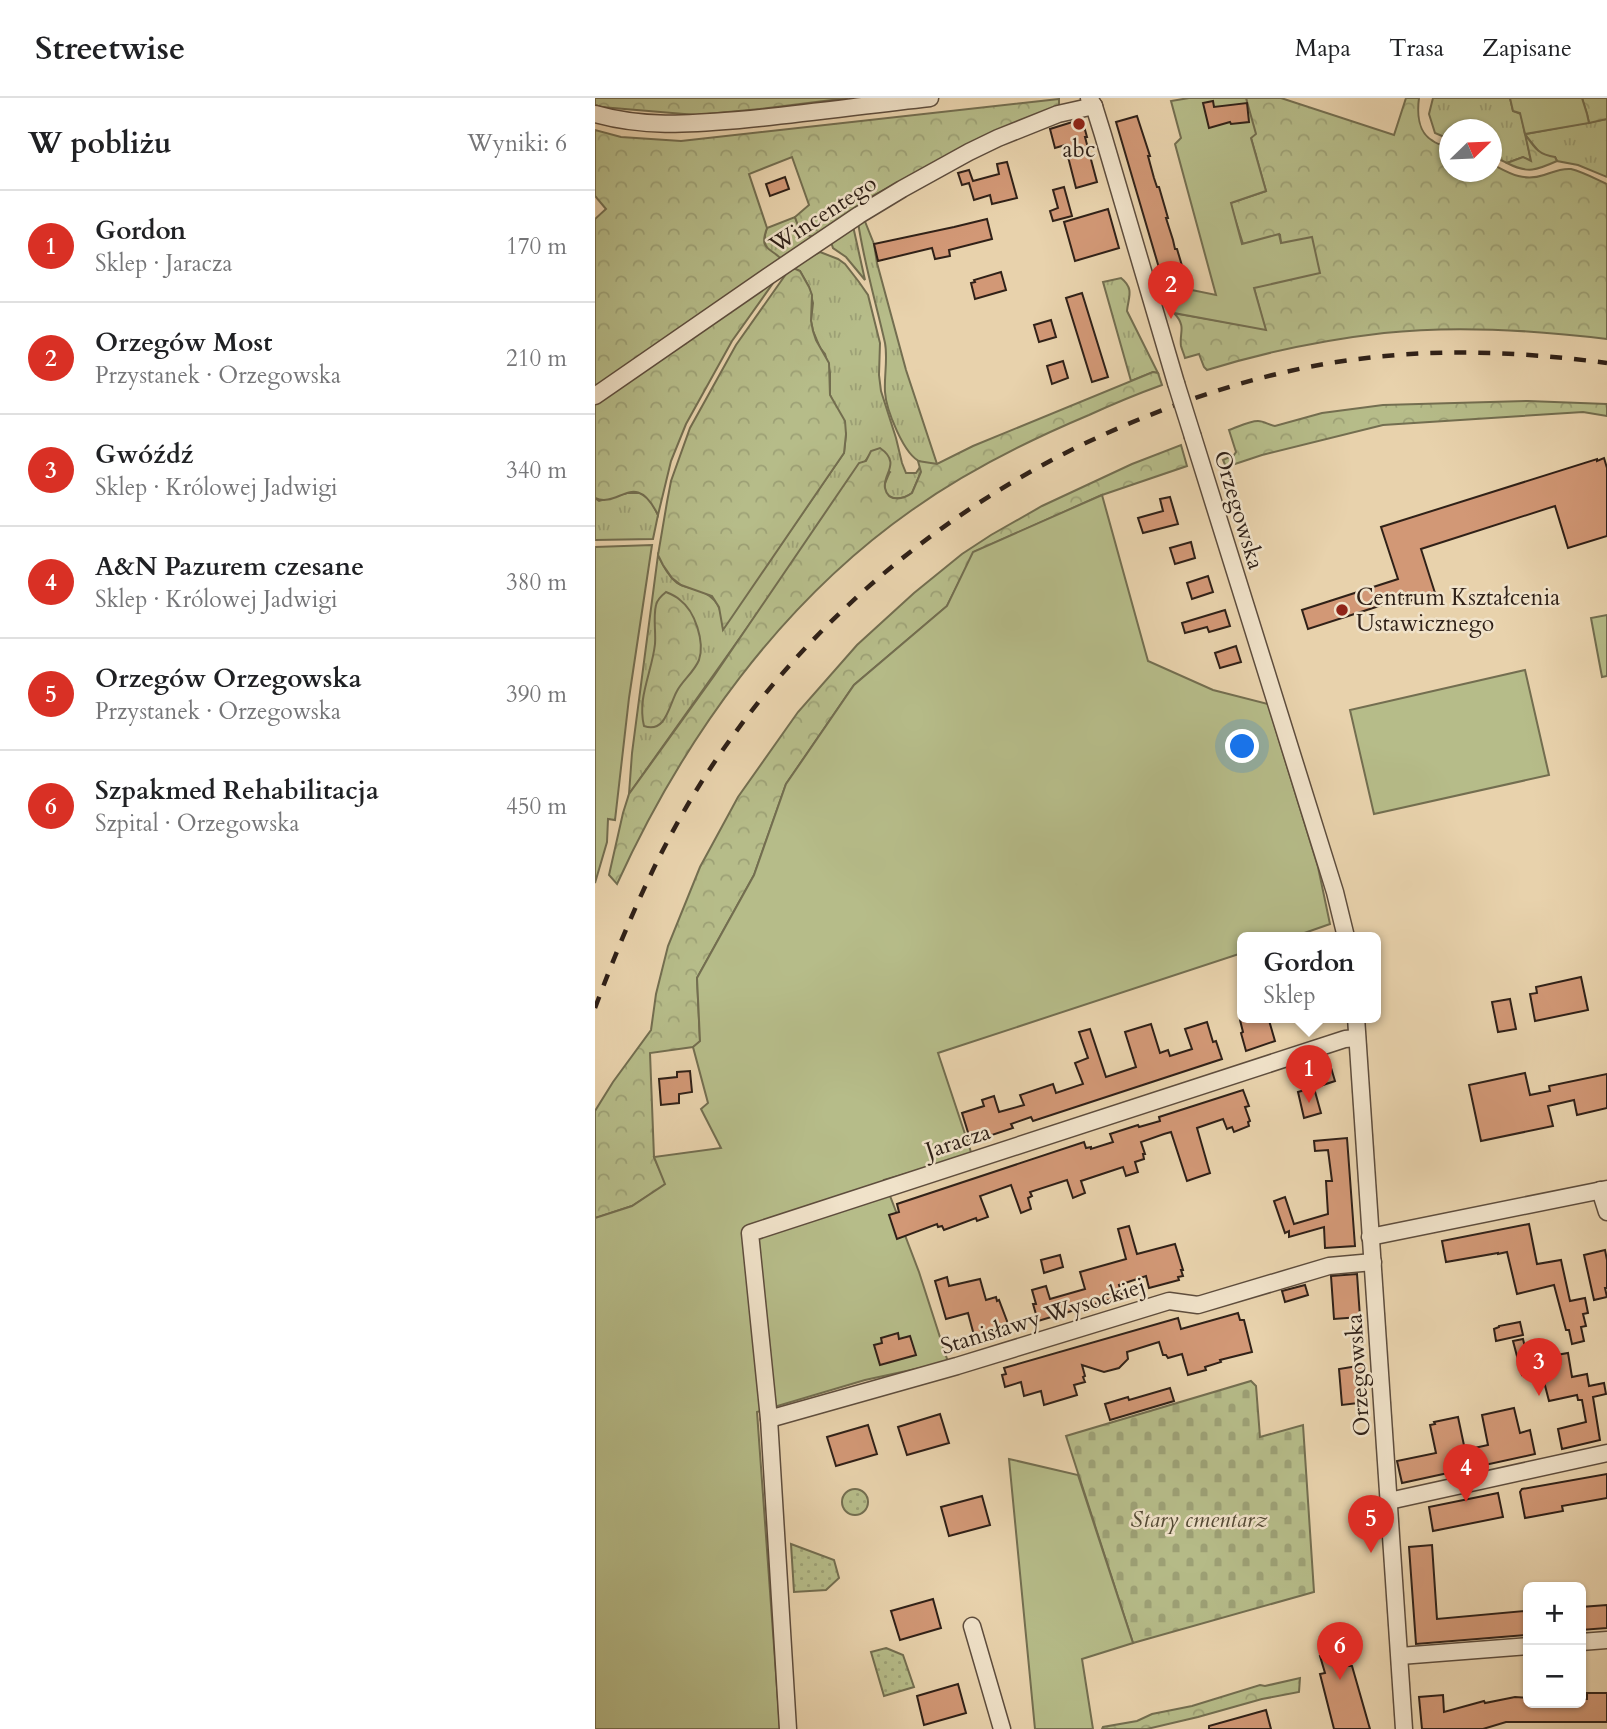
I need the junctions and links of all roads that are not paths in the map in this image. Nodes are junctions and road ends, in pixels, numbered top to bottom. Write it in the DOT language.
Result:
graph roads {
  1 [pos="930,98"];
  2 [pos="1092,102"];
  3 [pos="595,114"];
  4 [pos="595,396"];
  5 [pos="1345,932"];
  6 [pos="1356,1023"];
  7 [pos="1357,1038"];
  8 [pos="1604,1190"];
  9 [pos="1607,1212"];
  10 [pos="1370,1237"];
  11 [pos="1373,1262"];
  12 [pos="769,1419"];
  13 [pos="1607,1453"];
  14 [pos="1389,1501"];
  15 [pos="972,1626"];
  16 [pos="1607,1640"];
  17 [pos="1586,1642"];
  18 [pos="1523,1646"];
  19 [pos="1400,1656"];
  20 [pos="788,1729"];
  21 [pos="1002,1729"];
  22 [pos="1404,1729"];
  1 -- 3 [label="street"];
  2 -- 4 [label="street, Wincentego"];
  2 -- 5 [label="street, Orzegowska, bridge"];
  6 -- 7 [label="street, Orzegowska"];
  7 -- 10 [label="street, Orzegowska"];
  7 -- 12 [label="street, Jaracza"];
  8 -- 9 [label="street"];
  8 -- 10 [label="street"];
  10 -- 11 [label="street, Orzegowska"];
  11 -- 12 [label="street, Stanisławy Wysockiej"];
  11 -- 14 [label="street, Orzegowska"];
  12 -- 20 [label="street"];
  13 -- 14 [label="street"];
  14 -- 19 [label="street, Orzegowska"];
  15 -- 21 [label="street"];
  16 -- 17 [label="street"];
  18 -- 19 [label="street"];
  19 -- 22 [label="street, Orzegowska"];
}
